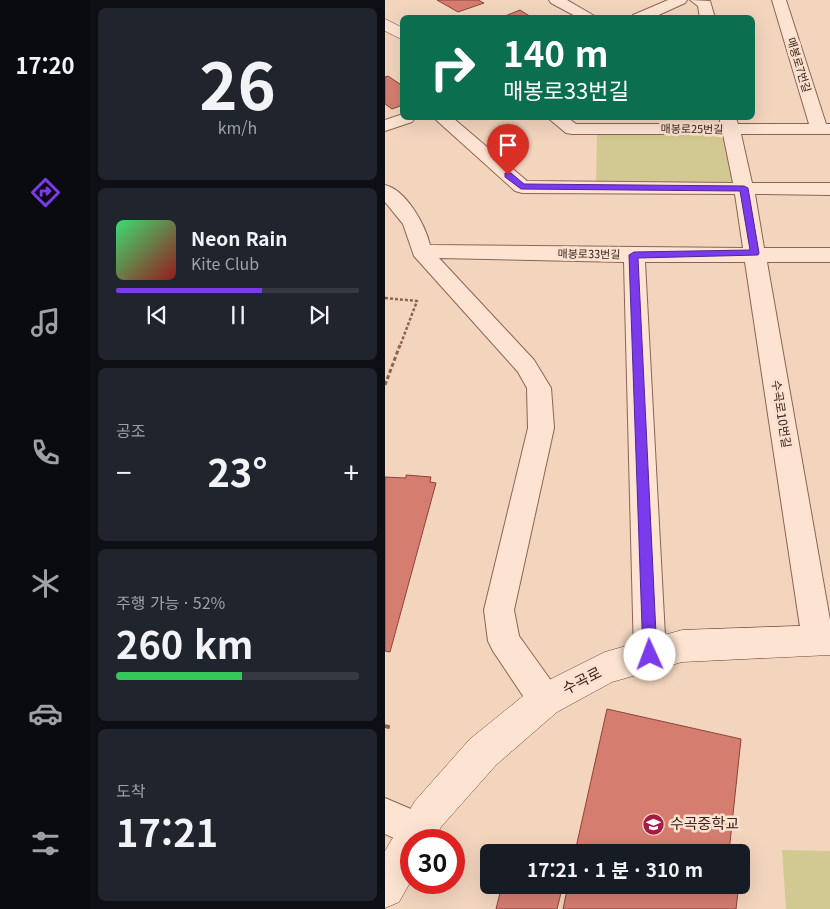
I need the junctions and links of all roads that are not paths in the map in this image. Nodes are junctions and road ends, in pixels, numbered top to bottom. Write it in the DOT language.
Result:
graph roads {
  1 [pos="556,0"];
  2 [pos="679,0"];
  3 [pos="697,0"];
  4 [pos="779,0"];
  5 [pos="585,15"];
  6 [pos="645,15"];
  7 [pos="707,15"];
  8 [pos="385,24"];
  9 [pos="400,33"];
  10 [pos="401,120"];
  11 [pos="445,120"];
  12 [pos="560,120"];
  13 [pos="629,123"];
  14 [pos="729,124"];
  15 [pos="385,126"];
  16 [pos="825,129"];
  17 [pos="744,188"];
  18 [pos="830,189"];
  19 [pos="385,191"];
  20 [pos="421,251"];
  21 [pos="755,253"];
  22 [pos="830,254"];
  23 [pos="634,255"];
  24 [pos="824,640"];
  25 [pos="650,655"];
  26 [pos="545,700"];
  27 [pos="385,816"];
  28 [pos="402,829"];
  29 [pos="419,829"];
  30 [pos="400,862"];
  31 [pos="385,888"];
  1 -- 5 [label="street"];
  2 -- 6 [label="street"];
  3 -- 7 [label="street"];
  4 -- 16 [label="street, 매봉로7번길"];
  8 -- 9 [label="street"];
  10 -- 15 [label="street"];
  11 -- 17 [label="street"];
  12 -- 13 [label="street, 매봉로25번길"];
  13 -- 14 [label="street, 매봉로25번길"];
  14 -- 16 [label="street, 매봉로25번길"];
  14 -- 17 [label="street, 수곡로10번길"];
  17 -- 18 [label="street"];
  17 -- 21 [label="street, 수곡로10번길"];
  19 -- 20 [label="street"];
  20 -- 23 [label="street, 매봉로33번길"];
  20 -- 26 [label="street"];
  21 -- 22 [label="street, 매봉로33번길"];
  21 -- 23 [label="street, 매봉로33번길"];
  21 -- 24 [label="street, 수곡로10번길"];
  23 -- 25 [label="street"];
  24 -- 25 [label="street, 수곡로"];
  25 -- 26 [label="street, 수곡로"];
  26 -- 29 [label="street, 수곡로"];
  27 -- 28 [label="street"];
  30 -- 31 [label="street, 수곡로"];
}
